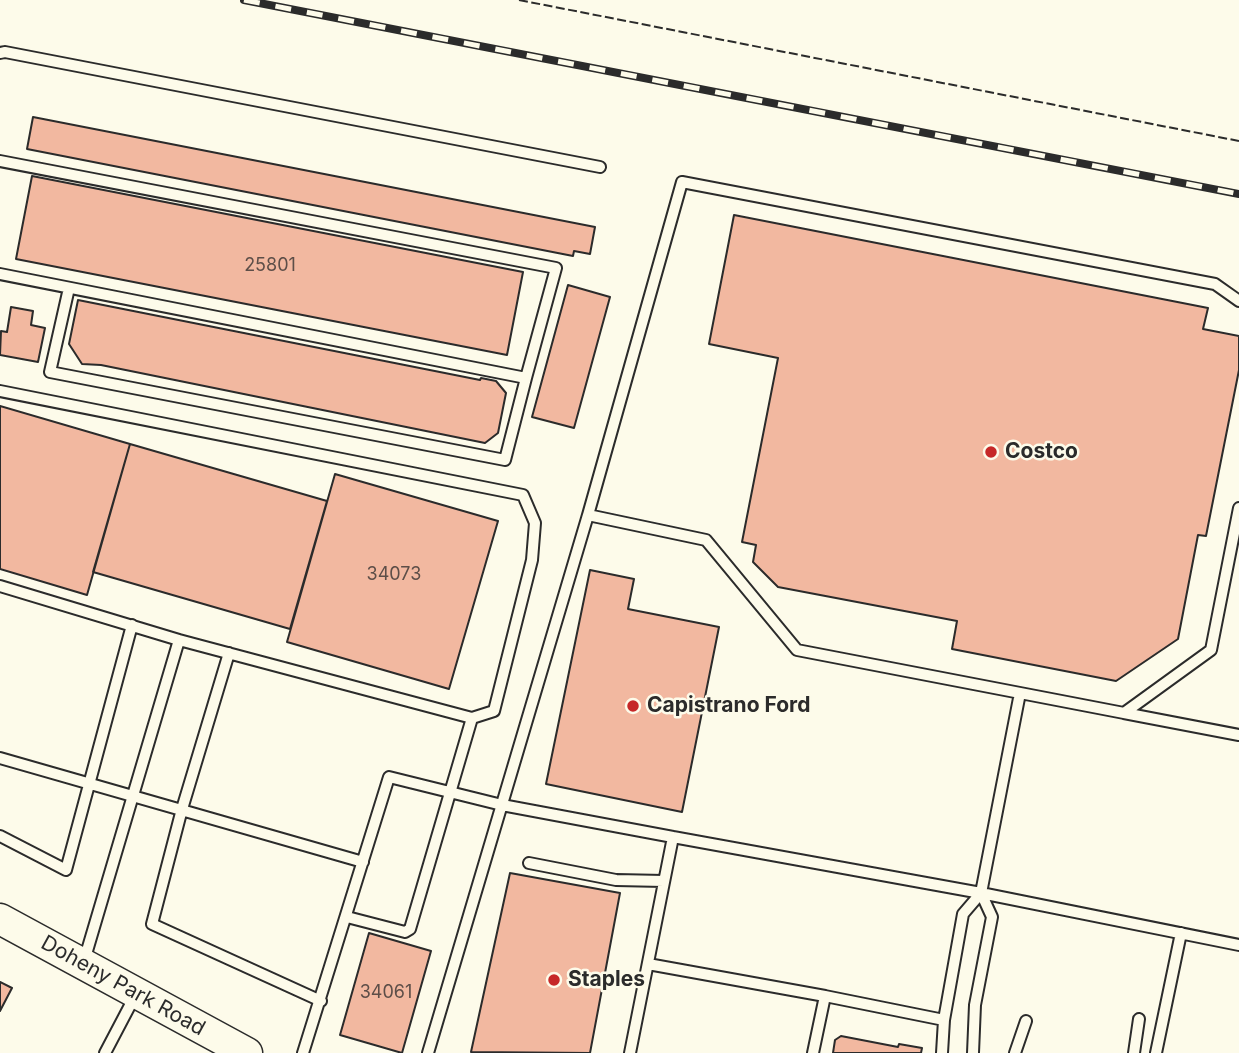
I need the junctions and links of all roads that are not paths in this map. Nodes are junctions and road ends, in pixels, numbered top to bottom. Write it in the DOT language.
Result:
graph roads {
  1 [pos="0,53"];
  2 [pos="0,161"];
  3 [pos="600,167"];
  4 [pos="0,274"];
  5 [pos="69,288"];
  6 [pos="1239,301"];
  7 [pos="526,378"];
  8 [pos="0,391"];
  9 [pos="588,515"];
  10 [pos="1238,515"];
  11 [pos="0,586"];
  12 [pos="132,625"];
  13 [pos="179,640"];
  14 [pos="229,653"];
  15 [pos="1020,693"];
  16 [pos="1124,713"];
  17 [pos="472,718"];
  18 [pos="1239,735"];
  19 [pos="0,758"];
  20 [pos="90,783"];
  21 [pos="450,791"];
  22 [pos="135,796"];
  23 [pos="502,805"];
  24 [pos="182,809"];
  25 [pos="0,836"];
  26 [pos="673,837"];
  27 [pos="363,862"];
  28 [pos="529,863"];
  29 [pos="664,881"];
  30 [pos="981,893"];
  31 [pos="347,917"];
  32 [pos="0,919"];
  33 [pos="1181,933"];
  34 [pos="1239,945"];
  35 [pos="648,964"];
  36 [pos="83,965"];
  37 [pos="136,994"];
  38 [pos="825,996"];
  39 [pos="321,1001"];
  40 [pos="1139,1018"];
  41 [pos="944,1020"];
  42 [pos="1026,1021"];
  43 [pos="105,1053"];
  44 [pos="247,1053"];
  45 [pos="303,1053"];
  46 [pos="428,1053"];
  47 [pos="630,1053"];
  48 [pos="813,1053"];
  49 [pos="942,1053"];
  50 [pos="972,1053"];
  51 [pos="1015,1053"];
  52 [pos="1134,1053"];
  53 [pos="1156,1053"];
  1 -- 3 [label="lane"];
  2 -- 7 [label="lane"];
  4 -- 5 [label="lane"];
  5 -- 7 [label="lane"];
  5 -- 7 [label="lane"];
  6 -- 9 [label="lane"];
  8 -- 17 [label="lane"];
  9 -- 15 [label="lane"];
  9 -- 23 [label="lane"];
  10 -- 16 [label="lane"];
  11 -- 12 [label="lane"];
  12 -- 13 [label="lane"];
  12 -- 20 [label="lane"];
  13 -- 14 [label="lane"];
  13 -- 22 [label="lane"];
  14 -- 17 [label="lane"];
  14 -- 24 [label="lane"];
  15 -- 16 [label="lane"];
  15 -- 30 [label="lane"];
  16 -- 18 [label="lane"];
  17 -- 21 [label="lane"];
  19 -- 20 [label="lane"];
  20 -- 22 [label="lane"];
  20 -- 25 [label="lane"];
  21 -- 23 [label="lane"];
  21 -- 27 [label="lane"];
  21 -- 31 [label="lane"];
  22 -- 24 [label="lane"];
  22 -- 36 [label="lane"];
  23 -- 26 [label="lane"];
  23 -- 46 [label="lane"];
  24 -- 27 [label="lane"];
  24 -- 39 [label="lane"];
  26 -- 29 [label="lane"];
  26 -- 30 [label="lane"];
  27 -- 31 [label="lane"];
  28 -- 29 [label="lane"];
  29 -- 35 [label="lane"];
  30 -- 33 [label="lane"];
  30 -- 41 [label="lane"];
  30 -- 50 [label="lane"];
  31 -- 39 [label="lane"];
  32 -- 36 [label="main road, Doheny Park Road"];
  33 -- 34 [label="lane"];
  33 -- 53 [label="lane"];
  35 -- 38 [label="lane"];
  35 -- 47 [label="lane"];
  36 -- 37 [label="main road, Doheny Park Road"];
  37 -- 43 [label="lane"];
  37 -- 44 [label="main road, Doheny Park Road"];
  38 -- 41 [label="lane"];
  38 -- 48 [label="lane"];
  39 -- 45 [label="lane"];
  40 -- 52 [label="lane"];
  41 -- 49 [label="lane"];
  42 -- 51 [label="lane"];
}
